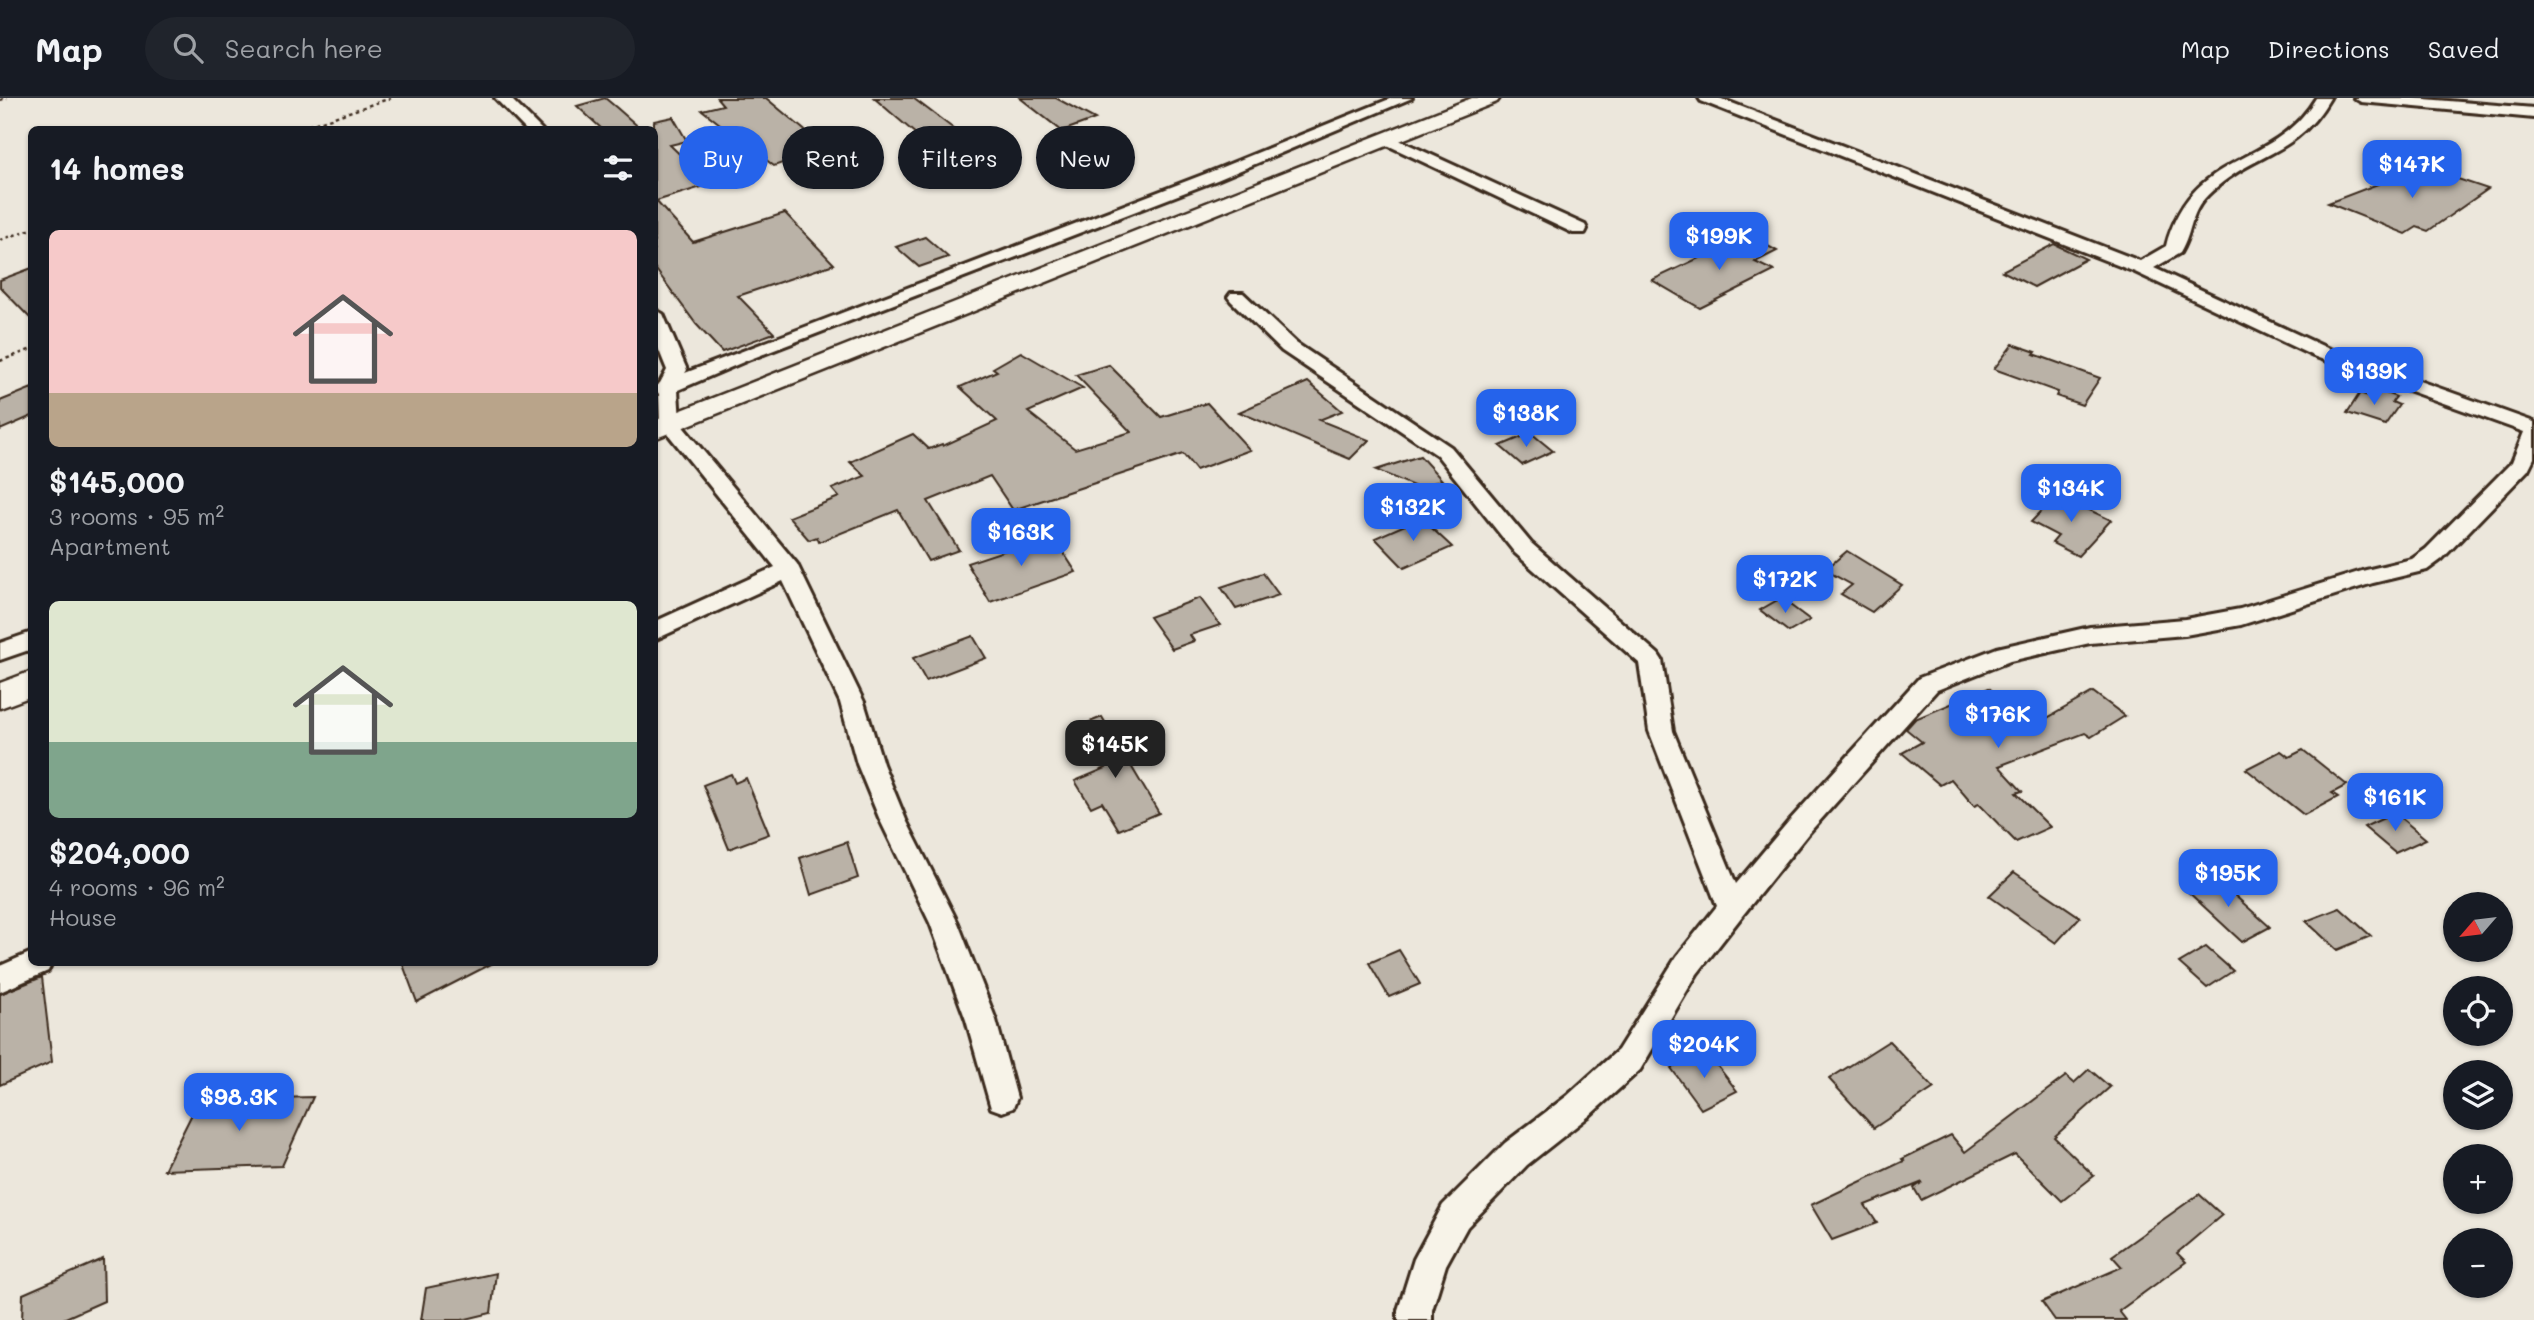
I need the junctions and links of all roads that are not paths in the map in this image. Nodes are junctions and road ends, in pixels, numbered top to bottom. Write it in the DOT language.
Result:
graph roads {
  1 [pos="502,98"];
  2 [pos="1405,98"];
  3 [pos="1490,98"];
  4 [pos="1706,98"];
  5 [pos="2323,98"];
  6 [pos="2361,98"];
  7 [pos="2534,113"];
  8 [pos="531,126"];
  9 [pos="1388,140"];
  10 [pos="1119,212"];
  11 [pos="1578,229"];
  12 [pos="1149,234"];
  13 [pos="2141,268"];
  14 [pos="1237,297"];
  15 [pos="658,324"];
  16 [pos="661,389"];
  17 [pos="662,427"];
  18 [pos="2534,430"];
  19 [pos="789,569"];
  20 [pos="658,630"];
  21 [pos="28,642"];
  22 [pos="0,652"];
  23 [pos="28,686"];
  24 [pos="0,696"];
  25 [pos="1732,908"];
  26 [pos="29,966"];
  27 [pos="0,979"];
  28 [pos="1002,1098"];
  29 [pos="1415,1320"];
  1 -- 8 [label="street"];
  2 -- 10 [label="street"];
  3 -- 9 [label="main road"];
  4 -- 13 [label="street"];
  5 -- 13 [label="street"];
  6 -- 7 [label="street"];
  9 -- 11 [label="street"];
  9 -- 12 [label="main road"];
  10 -- 12 [label="street"];
  10 -- 16 [label="street"];
  12 -- 17 [label="main road"];
  13 -- 18 [label="street"];
  14 -- 25 [label="street"];
  15 -- 16 [label="street"];
  16 -- 17 [label="street"];
  17 -- 19 [label="street"];
  18 -- 25 [label="street"];
  19 -- 20 [label="street"];
  19 -- 28 [label="street"];
  21 -- 22 [label="street"];
  23 -- 24 [label="main road"];
  25 -- 29 [label="street"];
  26 -- 27 [label="street"];
}
